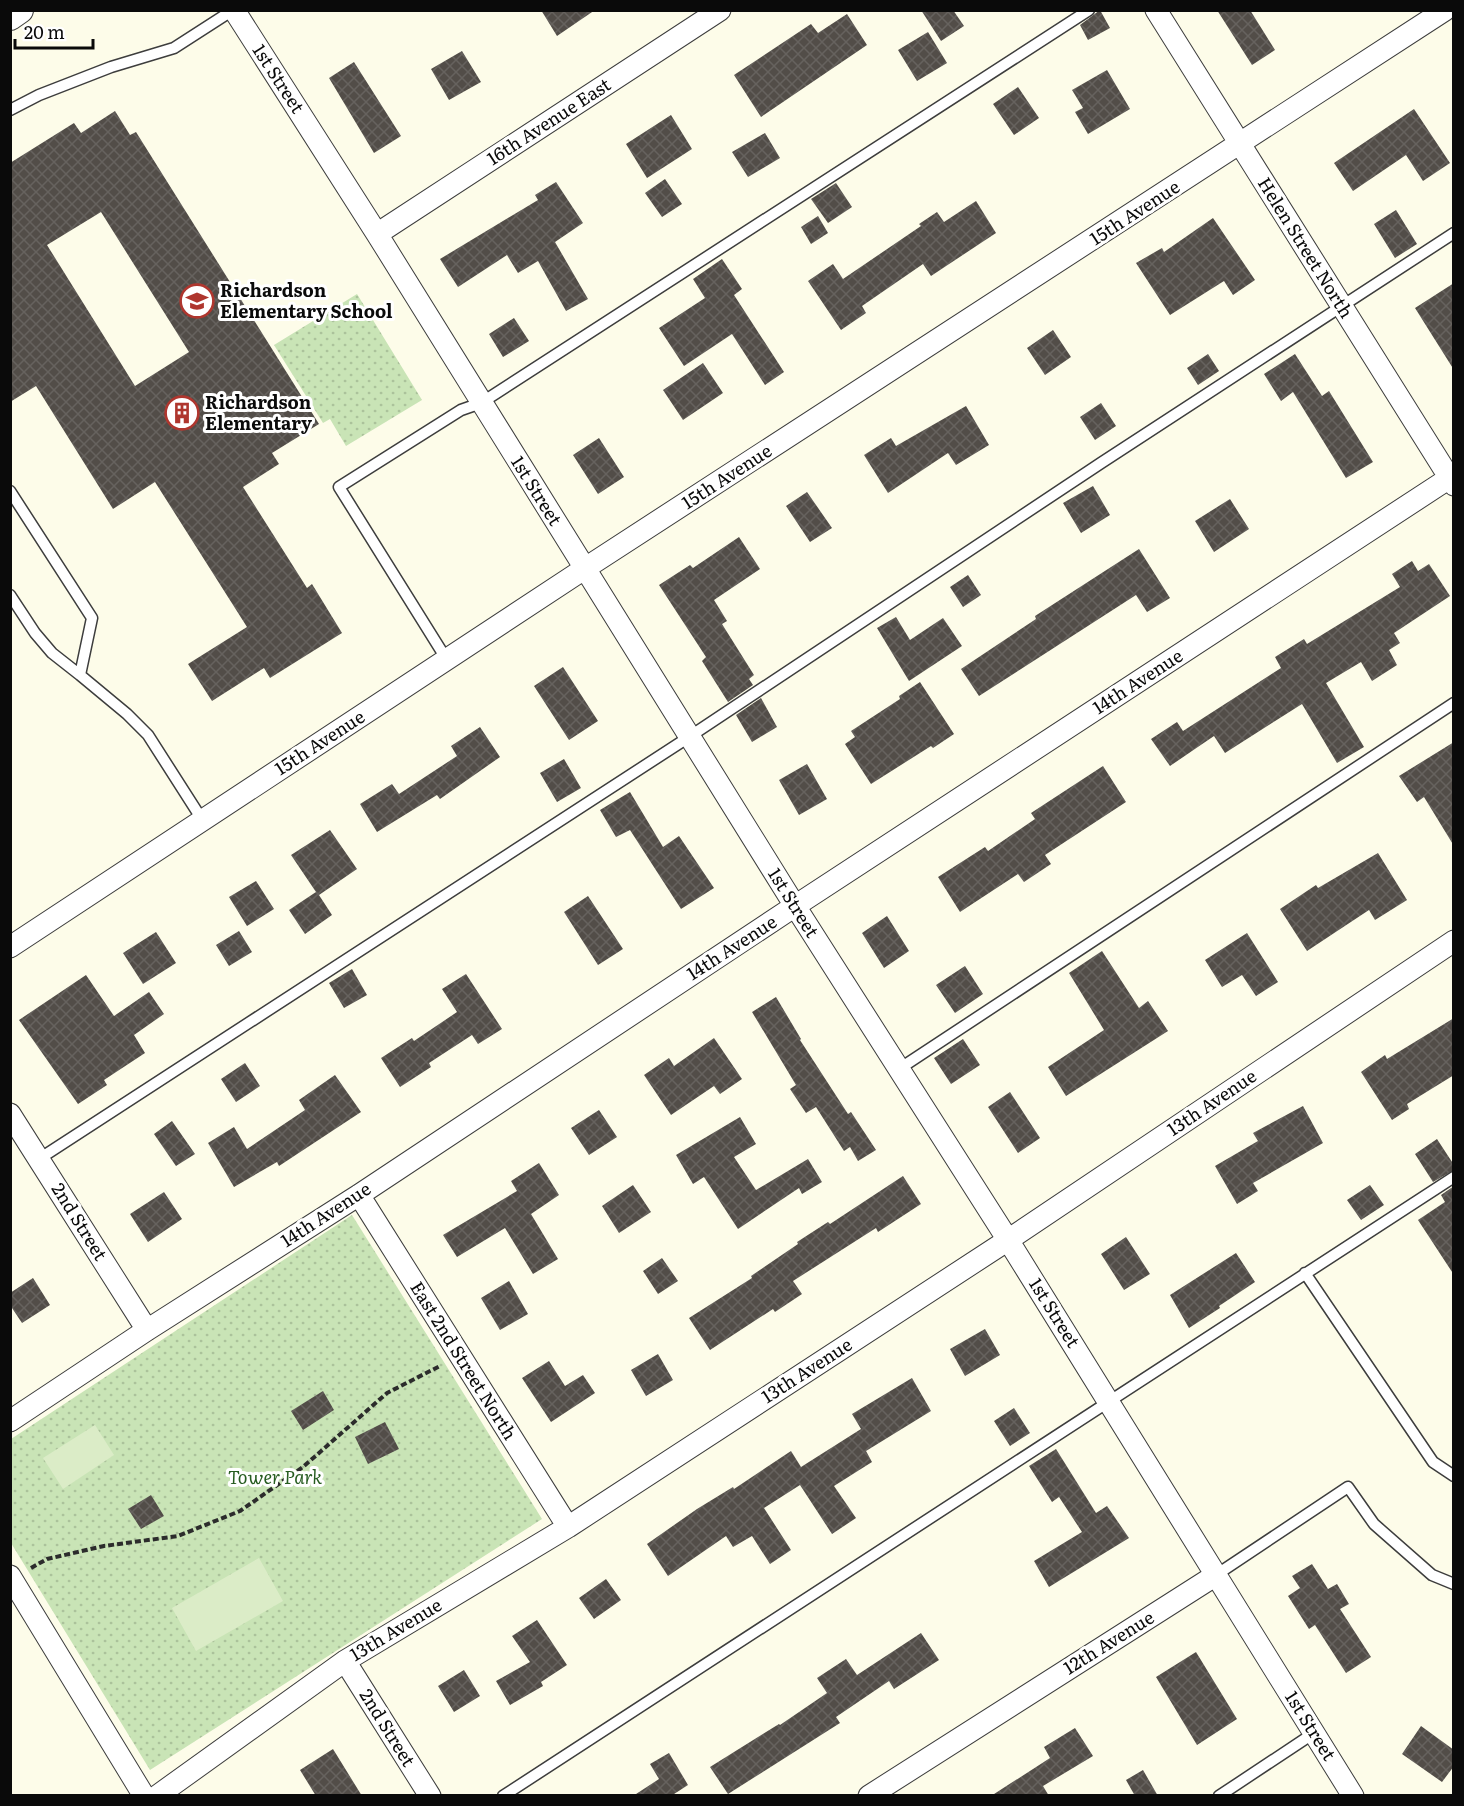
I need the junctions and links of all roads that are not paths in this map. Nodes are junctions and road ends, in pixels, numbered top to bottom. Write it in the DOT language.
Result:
graph roads {
  1 [pos="233,10"];
  2 [pos="720,10"];
  3 [pos="1089,10"];
  4 [pos="1156,10"];
  5 [pos="1445,10"];
  6 [pos="10,110"];
  7 [pos="1240,145"];
  8 [pos="1454,233"];
  9 [pos="377,234"];
  10 [pos="1341,306"];
  11 [pos="481,403"];
  12 [pos="1452,480"];
  13 [pos="10,491"];
  14 [pos="584,569"];
  15 [pos="10,595"];
  16 [pos="447,660"];
  17 [pos="80,675"];
  18 [pos="1454,703"];
  19 [pos="689,737"];
  20 [pos="202,821"];
  21 [pos="795,906"];
  22 [pos="1454,941"];
  23 [pos="10,947"];
  24 [pos="899,1069"];
  25 [pos="10,1114"];
  26 [pos="39,1159"];
  27 [pos="1454,1177"];
  28 [pos="359,1195"];
  29 [pos="1008,1240"];
  30 [pos="1305,1273"];
  31 [pos="147,1330"];
  32 [pos="1108,1401"];
  33 [pos="10,1421"];
  34 [pos="1454,1476"];
  35 [pos="568,1527"];
  36 [pos="1216,1575"];
  37 [pos="11,1577"];
  38 [pos="1454,1584"];
  39 [pos="345,1661"];
  40 [pos="1314,1733"];
  41 [pos="144,1796"];
  42 [pos="157,1796"];
  43 [pos="430,1796"];
  44 [pos="503,1796"];
  45 [pos="869,1796"];
  46 [pos="1219,1796"];
  47 [pos="1353,1796"];
  1 -- 6 [label="lane"];
  1 -- 9 [label="street, 1st Street"];
  2 -- 9 [label="street, 16th Avenue East"];
  3 -- 11 [label="lane"];
  4 -- 7 [label="street, Helen Street North"];
  5 -- 7 [label="street, 15th Avenue"];
  7 -- 10 [label="street, Helen Street North"];
  7 -- 14 [label="street, 15th Avenue"];
  8 -- 10 [label="lane"];
  9 -- 11 [label="street, 1st Street"];
  10 -- 12 [label="street, Helen Street North"];
  10 -- 19 [label="lane"];
  11 -- 14 [label="street, 1st Street"];
  11 -- 16 [label="lane"];
  12 -- 21 [label="street, 14th Avenue"];
  13 -- 17 [label="lane"];
  14 -- 16 [label="street, 15th Avenue"];
  14 -- 19 [label="street, 1st Street"];
  15 -- 17 [label="lane"];
  16 -- 20 [label="street, 15th Avenue"];
  17 -- 20 [label="lane"];
  18 -- 24 [label="lane"];
  19 -- 21 [label="street, 1st Street"];
  19 -- 26 [label="lane"];
  20 -- 23 [label="street, 15th Avenue"];
  21 -- 24 [label="street, 1st Street"];
  21 -- 28 [label="street, 14th Avenue"];
  22 -- 29 [label="street, 13th Avenue"];
  24 -- 29 [label="street, 1st Street"];
  25 -- 26 [label="street, 2nd Street"];
  26 -- 31 [label="street, 2nd Street"];
  27 -- 30 [label="lane"];
  28 -- 31 [label="street, 14th Avenue"];
  28 -- 35 [label="street, East 2nd Street North"];
  29 -- 32 [label="street, 1st Street"];
  29 -- 35 [label="street, 13th Avenue"];
  30 -- 32 [label="lane"];
  30 -- 34 [label="lane"];
  31 -- 33 [label="street, 14th Avenue"];
  32 -- 36 [label="street, 1st Street"];
  32 -- 44 [label="lane"];
  35 -- 39 [label="street, 13th Avenue"];
  36 -- 38 [label="lane, 12th Avenue"];
  36 -- 40 [label="street, 1st Street"];
  36 -- 45 [label="street, 12th Avenue"];
  37 -- 41 [label="street"];
  39 -- 42 [label="street, 13th Avenue"];
  39 -- 43 [label="street, 2nd Street"];
  40 -- 46 [label="lane"];
  40 -- 47 [label="street, 1st Street"];
}
